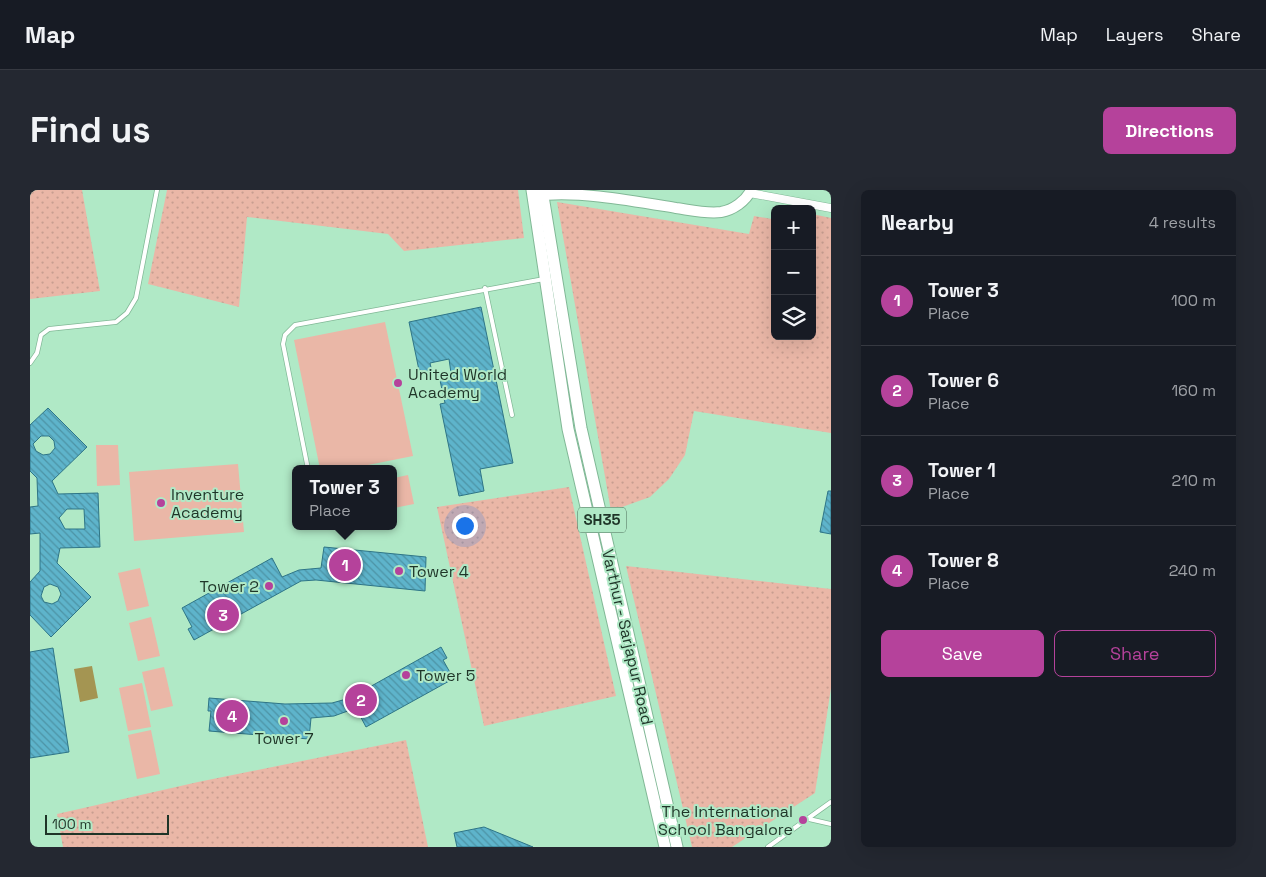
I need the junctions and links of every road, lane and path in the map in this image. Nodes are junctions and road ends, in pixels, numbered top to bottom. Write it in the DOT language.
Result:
graph roads {
  1 [pos="157,190"];
  2 [pos="750,192"];
  3 [pos="538,193"];
  4 [pos="831,208"];
  5 [pos="544,279"];
  6 [pos="485,288"];
  7 [pos="30,363"];
  8 [pos="512,415"];
  9 [pos="307,465"];
  10 [pos="831,802"];
  11 [pos="809,819"];
  12 [pos="831,824"];
  13 [pos="665,847"];
  14 [pos="676,847"];
  15 [pos="768,847"];
  1 -- 7 [label="lane"];
  2 -- 3 [label="street"];
  2 -- 4 [label="street"];
  3 -- 5 [label="main road, Varthur - Sarjapur Road / SH35"];
  3 -- 14 [label="main road, Varthur - Sarjapur Road / SH35"];
  5 -- 6 [label="lane"];
  5 -- 13 [label="main road, Varthur - Sarjapur Road / SH35"];
  6 -- 8 [label="lane"];
  6 -- 9 [label="lane"];
  10 -- 11 [label="lane"];
  11 -- 12 [label="lane"];
  11 -- 15 [label="lane"];
}
